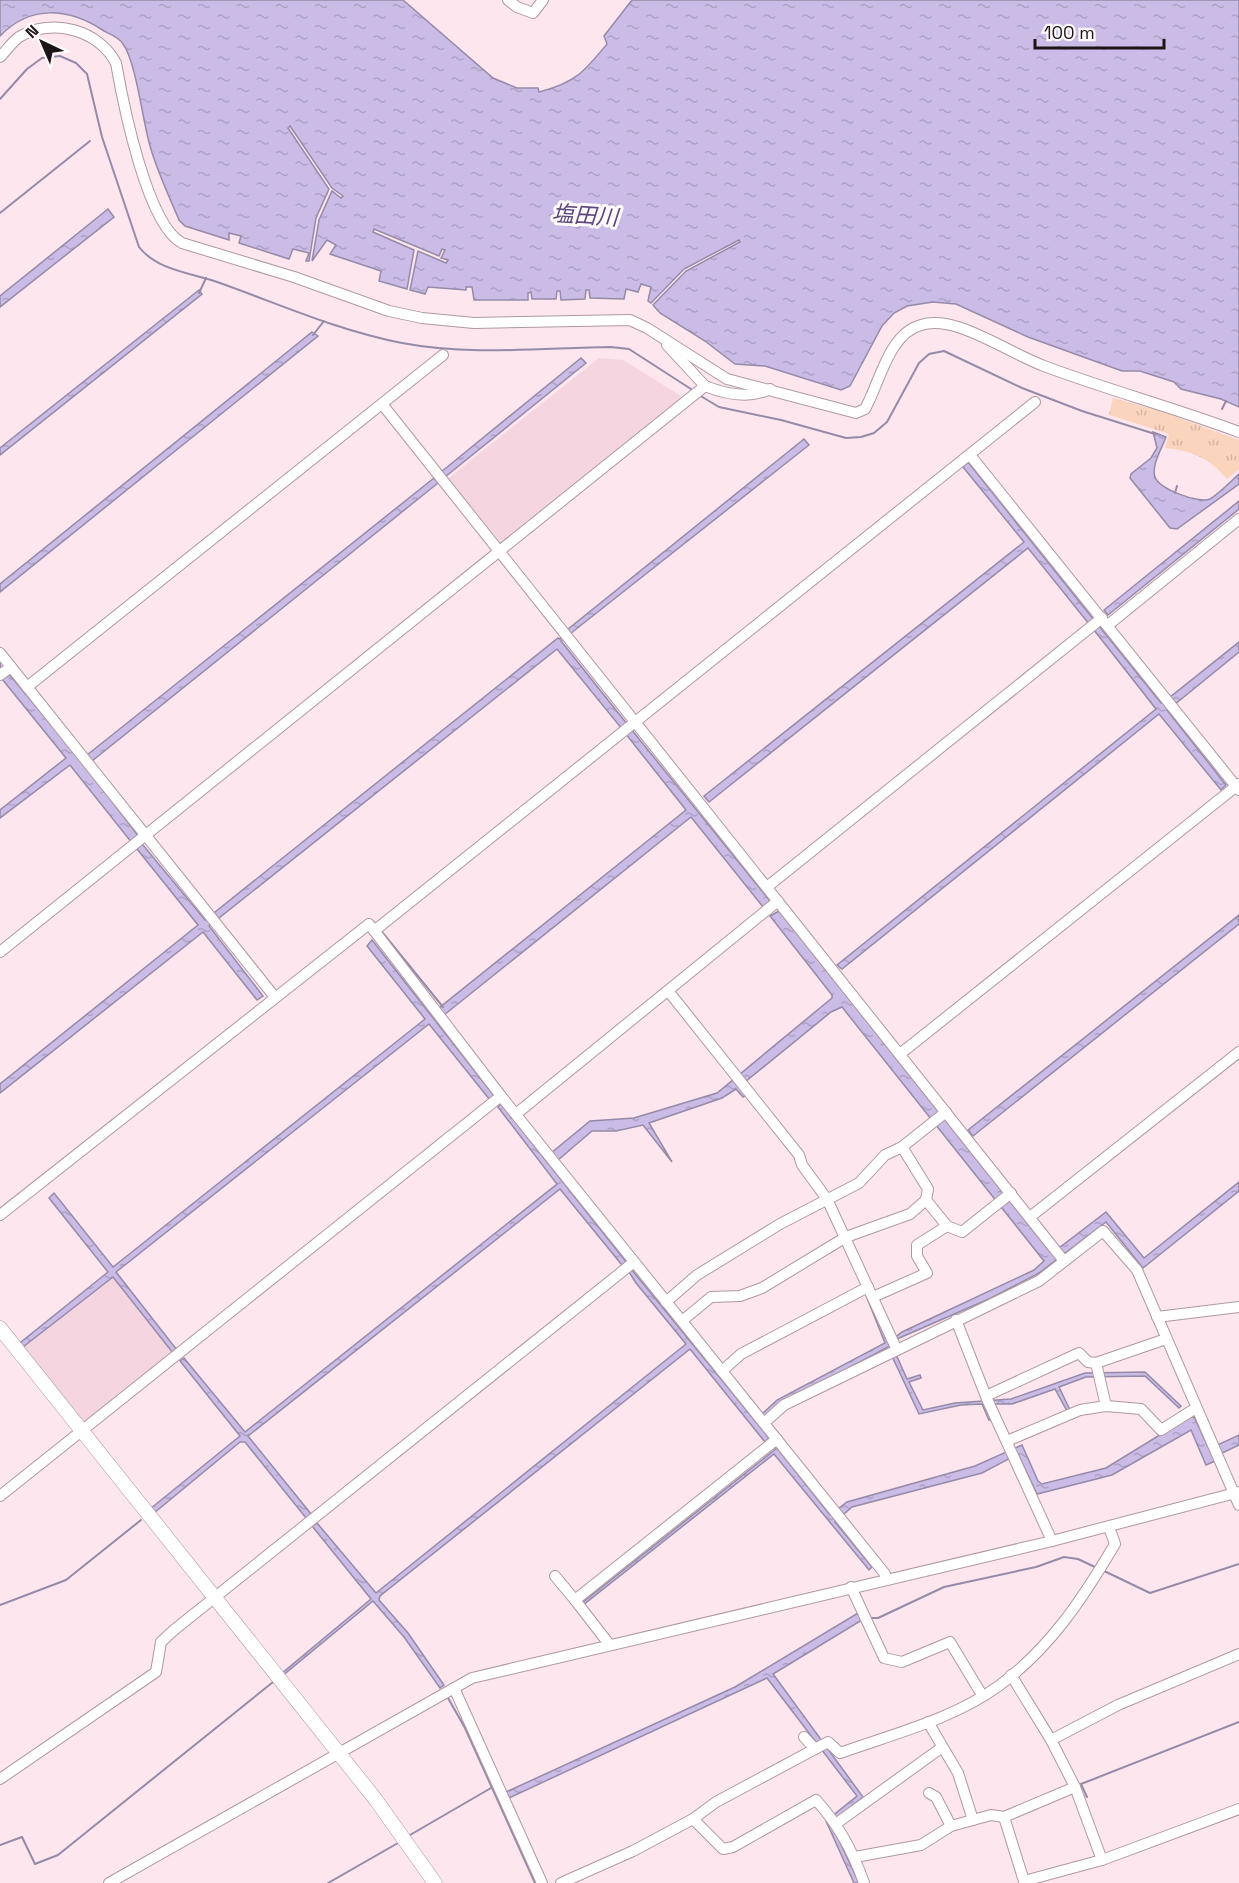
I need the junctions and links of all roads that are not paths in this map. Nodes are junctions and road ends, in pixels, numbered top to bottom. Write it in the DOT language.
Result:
graph roads {
  1 [pos="508,0"];
  2 [pos="543,0"];
  3 [pos="0,57"];
  4 [pos="667,342"];
  5 [pos="443,355"];
  6 [pos="703,388"];
  7 [pos="771,389"];
  8 [pos="1035,402"];
  9 [pos="382,404"];
  10 [pos="1239,432"];
  11 [pos="970,455"];
  12 [pos="1239,519"];
  13 [pos="499,552"];
  14 [pos="1099,620"];
  15 [pos="0,653"];
  16 [pos="4,672"];
  17 [pos="27,687"];
  18 [pos="629,727"];
  19 [pos="1238,786"];
  20 [pos="140,840"];
  21 [pos="766,887"];
  22 [pos="773,906"];
  23 [pos="374,932"];
  24 [pos="0,952"];
  25 [pos="669,992"];
  26 [pos="274,996"];
  27 [pos="1239,1052"];
  28 [pos="900,1054"];
  29 [pos="501,1096"];
  30 [pos="516,1114"];
  31 [pos="944,1114"];
  32 [pos="902,1147"];
  33 [pos="1011,1193"];
  34 [pos="827,1199"];
  35 [pos="926,1200"];
  36 [pos="0,1215"];
  37 [pos="1030,1217"];
  38 [pos="947,1226"];
  39 [pos="846,1237"];
  40 [pos="1060,1256"];
  41 [pos="634,1262"];
  42 [pos="871,1292"];
  43 [pos="666,1302"];
  44 [pos="1239,1307"];
  45 [pos="1157,1317"];
  46 [pos="956,1320"];
  47 [pos="682,1321"];
  48 [pos="0,1328"];
  49 [pos="1166,1340"];
  50 [pos="894,1343"];
  51 [pos="722,1371"];
  52 [pos="1098,1372"];
  53 [pos="988,1400"];
  54 [pos="1106,1406"];
  55 [pos="1196,1408"];
  56 [pos="764,1423"];
  57 [pos="82,1431"];
  58 [pos="777,1439"];
  59 [pos="1011,1449"];
  60 [pos="0,1496"];
  61 [pos="1238,1497"];
  62 [pos="1109,1527"];
  63 [pos="1052,1541"];
  64 [pos="555,1576"];
  65 [pos="886,1579"];
  66 [pos="851,1587"];
  67 [pos="214,1598"];
  68 [pos="575,1600"];
  69 [pos="609,1644"];
  70 [pos="1239,1654"];
  71 [pos="1011,1675"];
  72 [pos="454,1688"];
  73 [pos="982,1695"];
  74 [pos="928,1722"];
  75 [pos="804,1737"];
  76 [pos="1051,1740"];
  77 [pos="820,1746"];
  78 [pos="941,1748"];
  79 [pos="338,1753"];
  80 [pos="0,1779"];
  81 [pos="1075,1788"];
  82 [pos="929,1793"];
  83 [pos="1239,1809"];
  84 [pos="1004,1817"];
  85 [pos="833,1819"];
  86 [pos="693,1820"];
  87 [pos="973,1820"];
  88 [pos="951,1826"];
  89 [pos="855,1857"];
  90 [pos="1102,1860"];
  91 [pos="109,1883"];
  92 [pos="435,1883"];
  93 [pos="542,1883"];
  94 [pos="561,1883"];
  95 [pos="864,1883"];
  1 -- 2 [label="street"];
  3 -- 4 [label="street"];
  4 -- 6 [label="street"];
  4 -- 7 [label="street"];
  5 -- 9 [label="street"];
  6 -- 7 [label="street"];
  6 -- 13 [label="street"];
  7 -- 10 [label="street"];
  8 -- 11 [label="street"];
  9 -- 13 [label="street"];
  9 -- 17 [label="street"];
  11 -- 14 [label="street"];
  11 -- 18 [label="street"];
  12 -- 14 [label="street"];
  13 -- 18 [label="street"];
  13 -- 20 [label="street"];
  14 -- 19 [label="street"];
  14 -- 21 [label="street"];
  15 -- 16 [label="street"];
  16 -- 17 [label="street"];
  17 -- 20 [label="street"];
  18 -- 21 [label="street"];
  18 -- 23 [label="street"];
  19 -- 28 [label="street"];
  20 -- 24 [label="street"];
  20 -- 26 [label="street"];
  21 -- 22 [label="street"];
  22 -- 25 [label="street"];
  22 -- 28 [label="street"];
  23 -- 26 [label="street"];
  23 -- 29 [label="street"];
  25 -- 30 [label="street"];
  25 -- 34 [label="street"];
  26 -- 36 [label="street"];
  27 -- 37 [label="street"];
  28 -- 31 [label="street"];
  29 -- 30 [label="street"];
  29 -- 57 [label="street"];
  30 -- 41 [label="street"];
  31 -- 32 [label="street"];
  31 -- 33 [label="street"];
  32 -- 34 [label="street"];
  32 -- 35 [label="street"];
  33 -- 37 [label="street"];
  33 -- 38 [label="street"];
  34 -- 39 [label="street"];
  34 -- 43 [label="street"];
  35 -- 38 [label="street"];
  35 -- 39 [label="street"];
  37 -- 40 [label="street"];
  38 -- 42 [label="street"];
  39 -- 42 [label="street"];
  39 -- 47 [label="street"];
  40 -- 45 [label="street"];
  40 -- 46 [label="street"];
  41 -- 43 [label="street"];
  41 -- 67 [label="street"];
  42 -- 50 [label="street"];
  42 -- 51 [label="street"];
  43 -- 47 [label="street"];
  44 -- 45 [label="street"];
  45 -- 49 [label="street"];
  46 -- 50 [label="street"];
  46 -- 53 [label="street"];
  47 -- 51 [label="street"];
  48 -- 57 [label="street"];
  49 -- 52 [label="street"];
  49 -- 55 [label="street"];
  50 -- 56 [label="street"];
  51 -- 56 [label="street"];
  52 -- 53 [label="street"];
  52 -- 54 [label="street"];
  53 -- 59 [label="street"];
  54 -- 55 [label="street"];
  54 -- 59 [label="street"];
  55 -- 61 [label="street"];
  56 -- 58 [label="street"];
  57 -- 60 [label="street"];
  57 -- 67 [label="street"];
  58 -- 65 [label="street"];
  58 -- 68 [label="street"];
  59 -- 63 [label="street"];
  61 -- 62 [label="street"];
  62 -- 63 [label="street"];
  62 -- 71 [label="street"];
  63 -- 65 [label="street"];
  64 -- 68 [label="street"];
  65 -- 66 [label="street"];
  66 -- 69 [label="street"];
  66 -- 73 [label="street"];
  67 -- 79 [label="street"];
  67 -- 80 [label="street"];
  68 -- 69 [label="street"];
  69 -- 72 [label="street"];
  70 -- 76 [label="street"];
  71 -- 73 [label="street"];
  71 -- 76 [label="street"];
  72 -- 79 [label="street"];
  72 -- 93 [label="street"];
  73 -- 74 [label="street"];
  74 -- 77 [label="street"];
  74 -- 78 [label="street"];
  75 -- 77 [label="street"];
  76 -- 81 [label="street"];
  77 -- 86 [label="street"];
  78 -- 85 [label="street"];
  78 -- 87 [label="street"];
  79 -- 91 [label="street"];
  79 -- 92 [label="street"];
  81 -- 84 [label="street"];
  81 -- 90 [label="street"];
  82 -- 88 [label="street"];
  83 -- 90 [label="street"];
  84 -- 87 [label="street"];
  84 -- 90 [label="street"];
  85 -- 86 [label="street"];
  85 -- 89 [label="street"];
  86 -- 94 [label="street"];
  87 -- 88 [label="street"];
  88 -- 89 [label="street"];
  89 -- 95 [label="street"];
}
